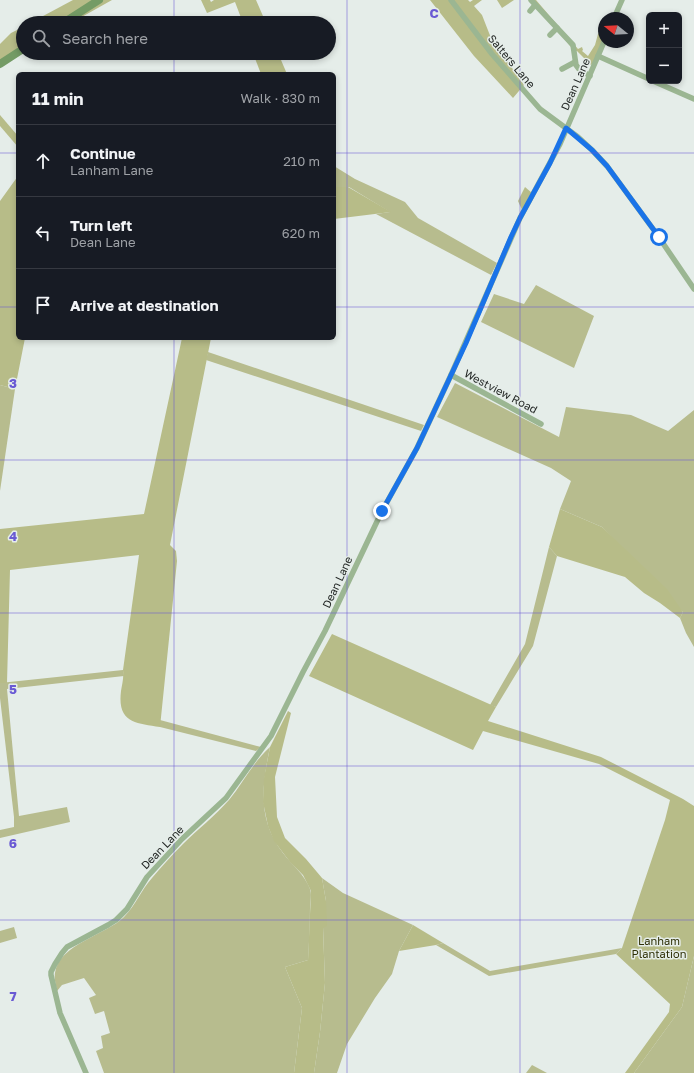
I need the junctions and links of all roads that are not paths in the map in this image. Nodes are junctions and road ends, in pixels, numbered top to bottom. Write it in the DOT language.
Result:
graph roads {
  1 [pos="99,0"];
  2 [pos="451,0"];
  3 [pos="622,0"];
  4 [pos="533,2"];
  5 [pos="530,11"];
  6 [pos="617,12"];
  7 [pos="74,16"];
  8 [pos="557,28"];
  9 [pos="550,35"];
  10 [pos="601,48"];
  11 [pos="16,54"];
  12 [pos="598,56"];
  13 [pos="575,62"];
  14 [pos="0,64"];
  15 [pos="562,69"];
  16 [pos="590,76"];
  17 [pos="646,78"];
  18 [pos="660,84"];
  19 [pos="694,99"];
  20 [pos="566,128"];
  21 [pos="694,289"];
  22 [pos="452,375"];
  23 [pos="541,424"];
  24 [pos="86,1073"];
  1 -- 7 [label="main road"];
  2 -- 20 [label="street, Salters Lane"];
  3 -- 6 [label="street"];
  4 -- 5 [label="street"];
  4 -- 8 [label="street"];
  8 -- 9 [label="street"];
  8 -- 13 [label="street"];
  10 -- 12 [label="street, Dean Lane"];
  11 -- 14 [label="main road"];
  12 -- 16 [label="street, Dean Lane"];
  12 -- 17 [label="street"];
  13 -- 15 [label="street"];
  13 -- 16 [label="street"];
  16 -- 20 [label="street, Dean Lane"];
  18 -- 19 [label="street"];
  20 -- 21 [label="street, Salters Lane"];
  20 -- 22 [label="street, Dean Lane"];
  22 -- 23 [label="street, Westview Road"];
  22 -- 24 [label="street, Dean Lane"];
}
